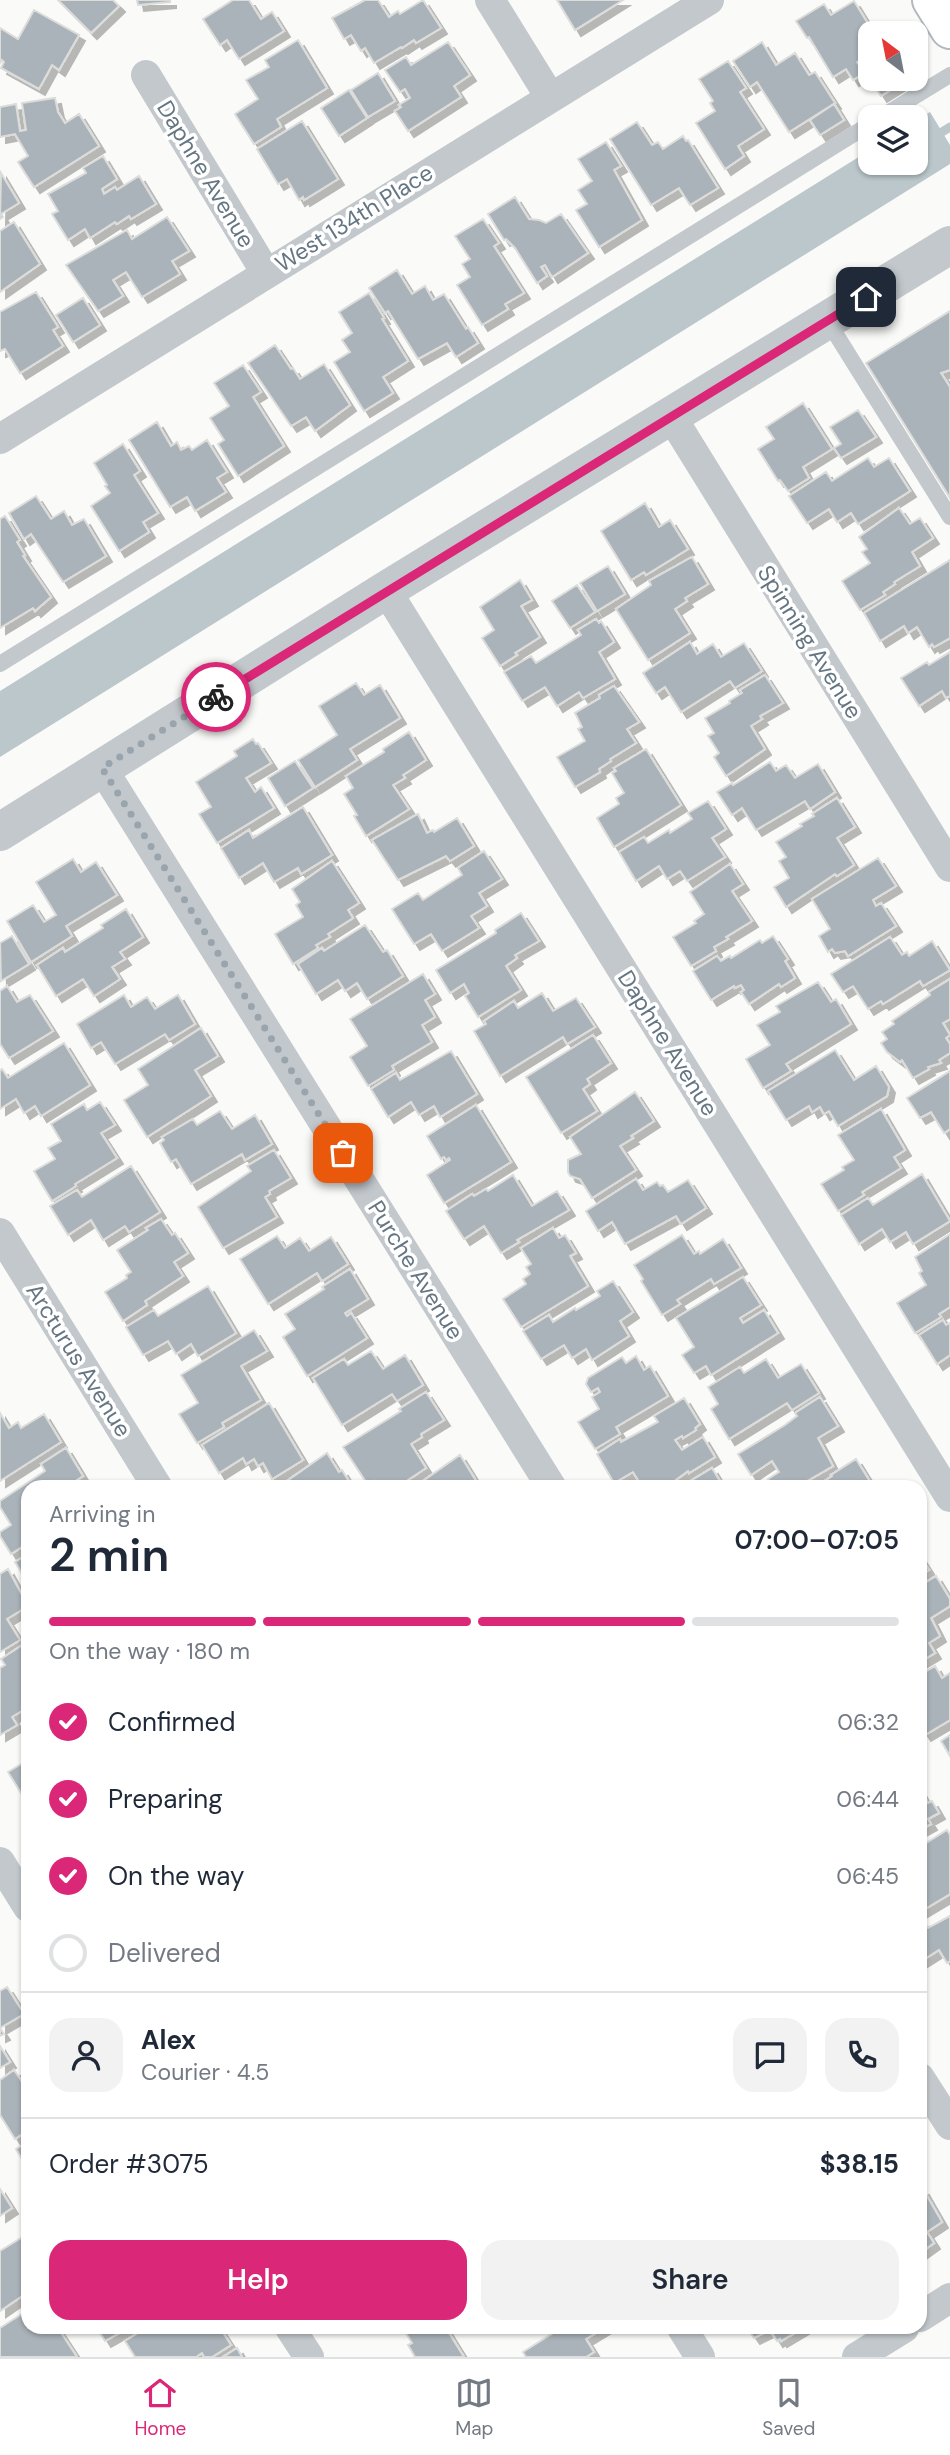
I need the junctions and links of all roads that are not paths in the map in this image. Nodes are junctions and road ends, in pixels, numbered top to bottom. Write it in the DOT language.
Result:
graph roads {
  1 [pos="489,0"];
  2 [pos="932,0"];
  3 [pos="705,1"];
  4 [pos="950,29"];
  5 [pos="146,75"];
  6 [pos="950,75"];
  7 [pos="550,97"];
  8 [pos="901,105"];
  9 [pos="858,131"];
  10 [pos="950,245"];
  11 [pos="266,273"];
  12 [pos="827,319"];
  13 [pos="671,416"];
  14 [pos="0,439"];
  15 [pos="950,517"];
  16 [pos="386,590"];
  17 [pos="0,664"];
  18 [pos="102,768"];
  19 [pos="0,832"];
  20 [pos="950,867"];
  21 [pos="0,1233"];
  22 [pos="153,1480"];
  23 [pos="547,1480"];
  24 [pos="950,1497"];
  25 [pos="0,1862"];
  26 [pos="21,1896"];
  27 [pos="927,2089"];
  28 [pos="950,2125"];
  29 [pos="950,2298"];
  30 [pos="927,2313"];
  31 [pos="294,2334"];
  32 [pos="686,2334"];
  33 [pos="894,2334"];
  34 [pos="309,2357"];
  35 [pos="700,2357"];
  36 [pos="857,2357"];
  1 -- 7 [label="street"];
  2 -- 4 [label="main road"];
  3 -- 7 [label="street, West 134th Place"];
  5 -- 11 [label="street, Daphne Avenue"];
  6 -- 8 [label="lane"];
  7 -- 11 [label="street, West 134th Place"];
  9 -- 17 [label="lane"];
  10 -- 12 [label="street"];
  11 -- 14 [label="street, West 134th Place"];
  12 -- 13 [label="street"];
  12 -- 15 [label="lane"];
  13 -- 16 [label="street"];
  13 -- 20 [label="street, Spinning Avenue"];
  16 -- 18 [label="street"];
  16 -- 24 [label="street, Daphne Avenue"];
  18 -- 19 [label="street"];
  18 -- 23 [label="street, Purche Avenue"];
  21 -- 22 [label="street, Arcturus Avenue"];
  25 -- 26 [label="street"];
  27 -- 28 [label="street"];
  29 -- 30 [label="street"];
  31 -- 34 [label="street"];
  32 -- 35 [label="street"];
  33 -- 36 [label="street"];
}
